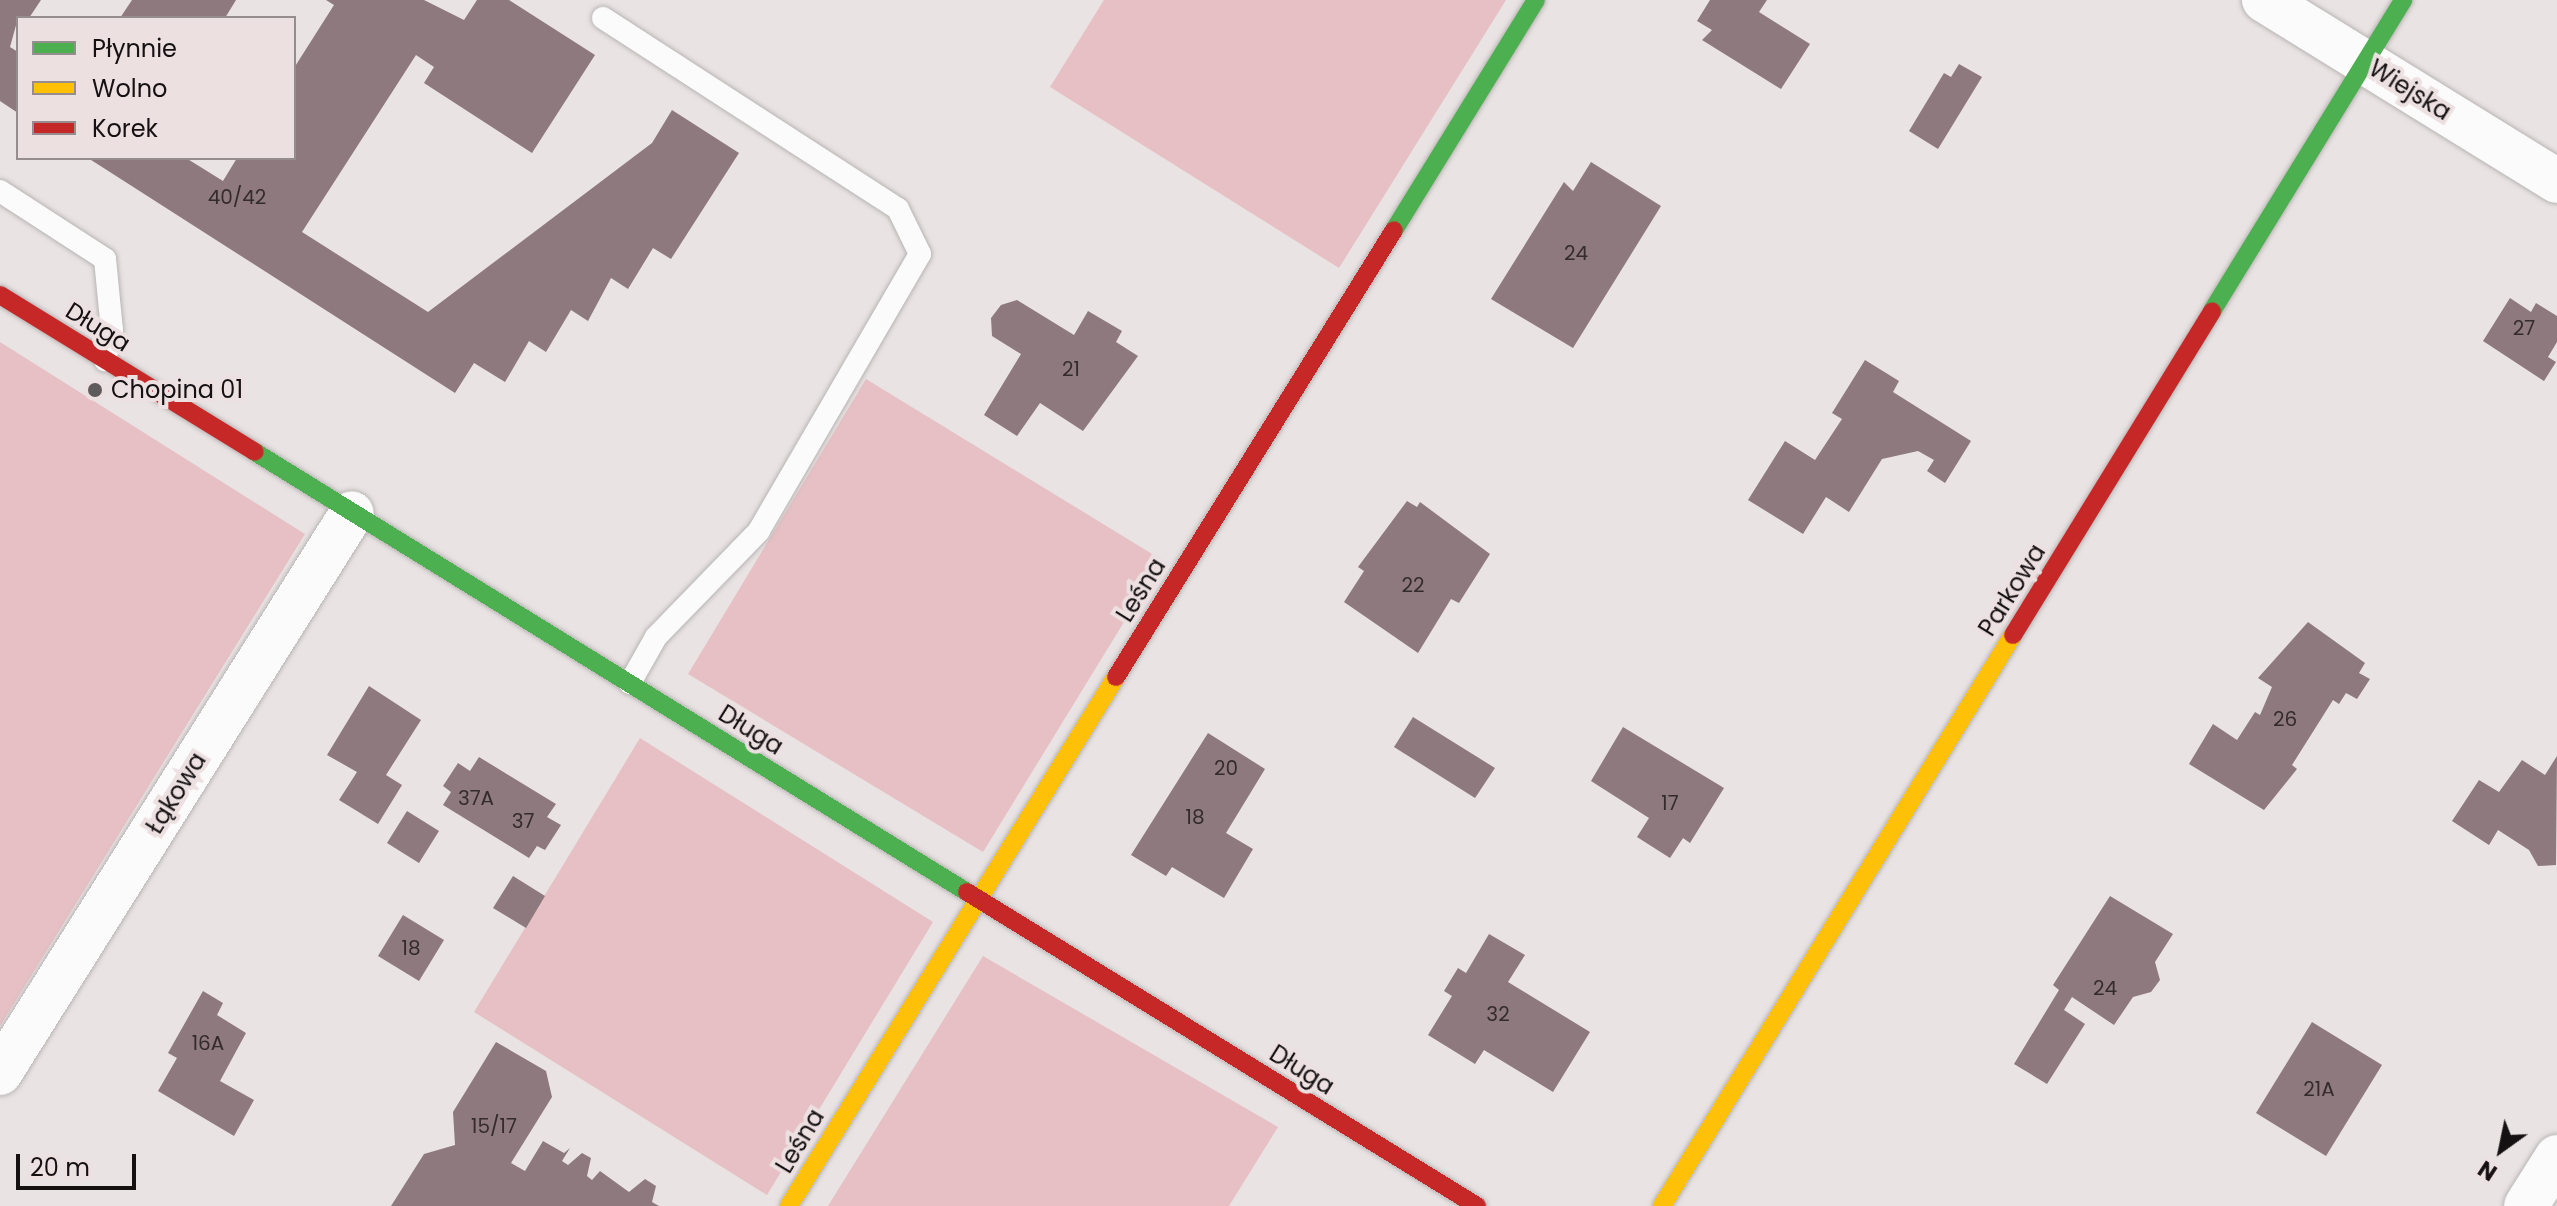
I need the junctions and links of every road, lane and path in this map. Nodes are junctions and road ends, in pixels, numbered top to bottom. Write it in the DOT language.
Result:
graph roads {
  1 [pos="1536,0"];
  2 [pos="2264,0"];
  3 [pos="2403,0"];
  4 [pos="603,18"];
  5 [pos="2365,62"];
  6 [pos="2557,181"];
  7 [pos="0,191"];
  8 [pos="0,295"];
  9 [pos="105,360"];
  10 [pos="352,513"];
  11 [pos="630,683"];
  12 [pos="977,898"];
  13 [pos="0,1073"];
  14 [pos="2557,1157"];
  15 [pos="789,1206"];
  16 [pos="1477,1206"];
  17 [pos="1662,1206"];
  18 [pos="2526,1206"];
  1 -- 12 [label="street, Leśna"];
  2 -- 5 [label="street, Wiejska"];
  3 -- 5 [label="street, Parkowa"];
  4 -- 11 [label="lane"];
  5 -- 6 [label="street, Wiejska"];
  5 -- 17 [label="street, Parkowa"];
  7 -- 9 [label="lane"];
  8 -- 9 [label="street, Długa"];
  9 -- 10 [label="street, Długa"];
  10 -- 11 [label="street, Długa"];
  10 -- 13 [label="street, Łąkowa"];
  11 -- 12 [label="street, Długa"];
  12 -- 15 [label="street, Leśna"];
  12 -- 16 [label="street, Długa"];
  14 -- 18 [label="street"];
}
